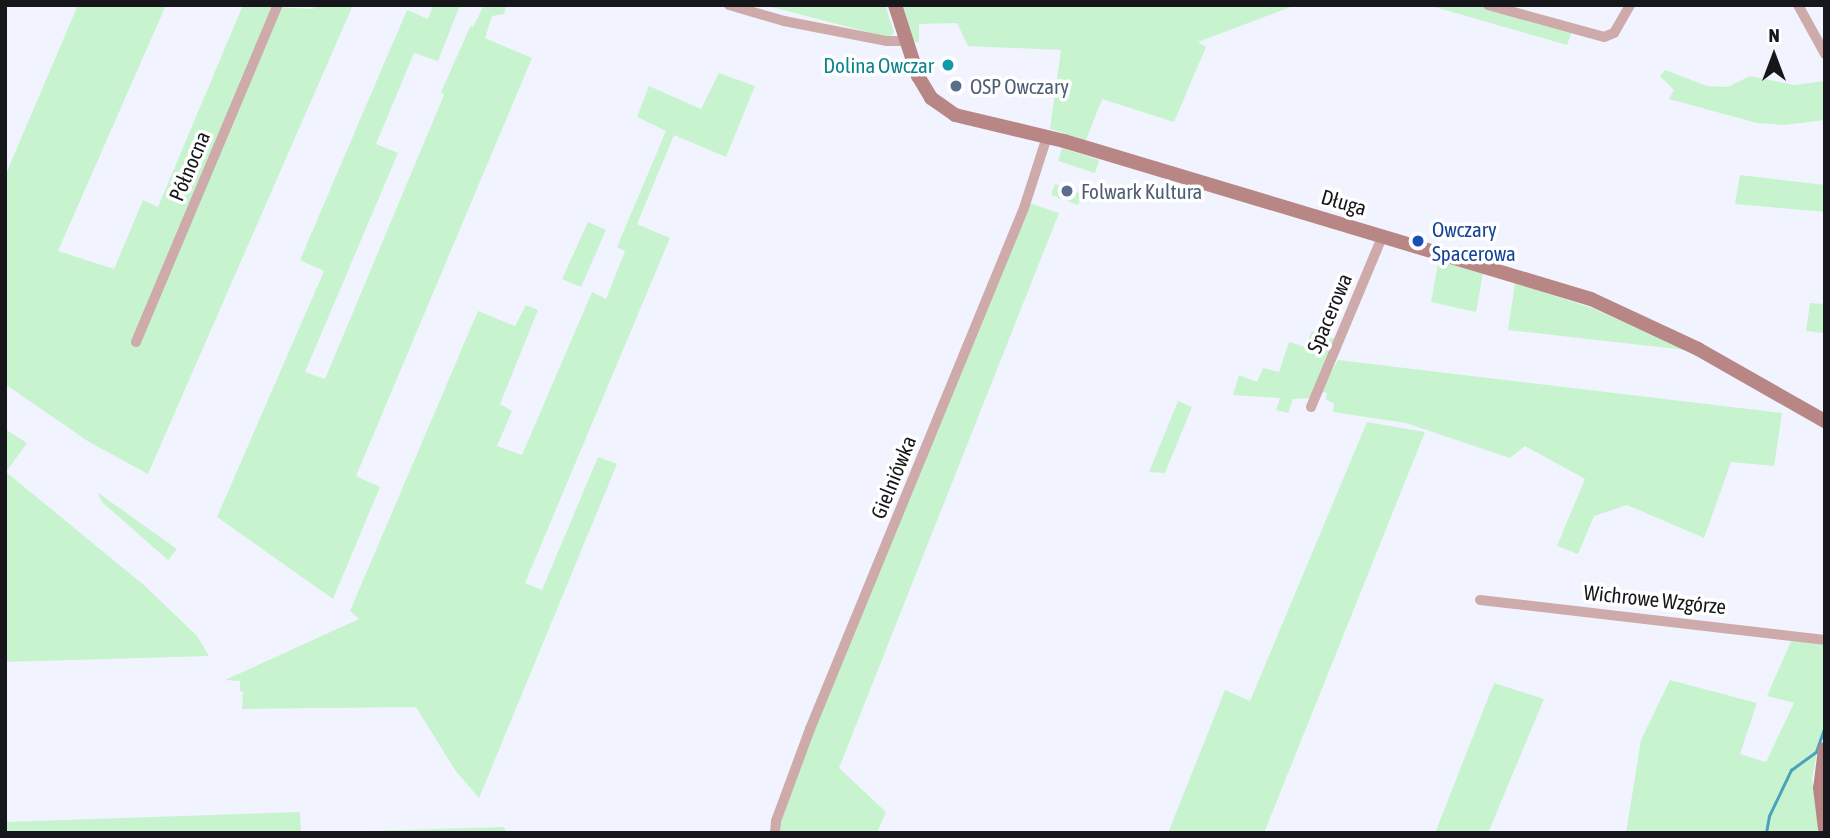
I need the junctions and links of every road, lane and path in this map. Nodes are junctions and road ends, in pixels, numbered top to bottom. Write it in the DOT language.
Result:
graph roads {
  1 [pos="278,5"];
  2 [pos="729,5"];
  3 [pos="895,5"];
  4 [pos="1488,5"];
  5 [pos="1630,5"];
  6 [pos="1798,5"];
  7 [pos="904,41"];
  8 [pos="1825,54"];
  9 [pos="1047,137"];
  10 [pos="1383,235"];
  11 [pos="136,342"];
  12 [pos="1311,407"];
  13 [pos="1825,421"];
  14 [pos="1480,600"];
  15 [pos="1825,640"];
  16 [pos="1825,749"];
  17 [pos="1825,829"];
  18 [pos="775,833"];
  1 -- 11 [label="street, Północna"];
  2 -- 7 [label="street"];
  3 -- 7 [label="street, Długa"];
  4 -- 5 [label="street"];
  6 -- 8 [label="street"];
  7 -- 9 [label="street, Długa"];
  9 -- 10 [label="street, Długa"];
  9 -- 18 [label="street, Gielniówka"];
  10 -- 12 [label="street, Spacerowa"];
  10 -- 13 [label="street, Długa"];
  14 -- 15 [label="street, Wichrowe Wzgórze"];
  16 -- 17 [label="street"];
}
